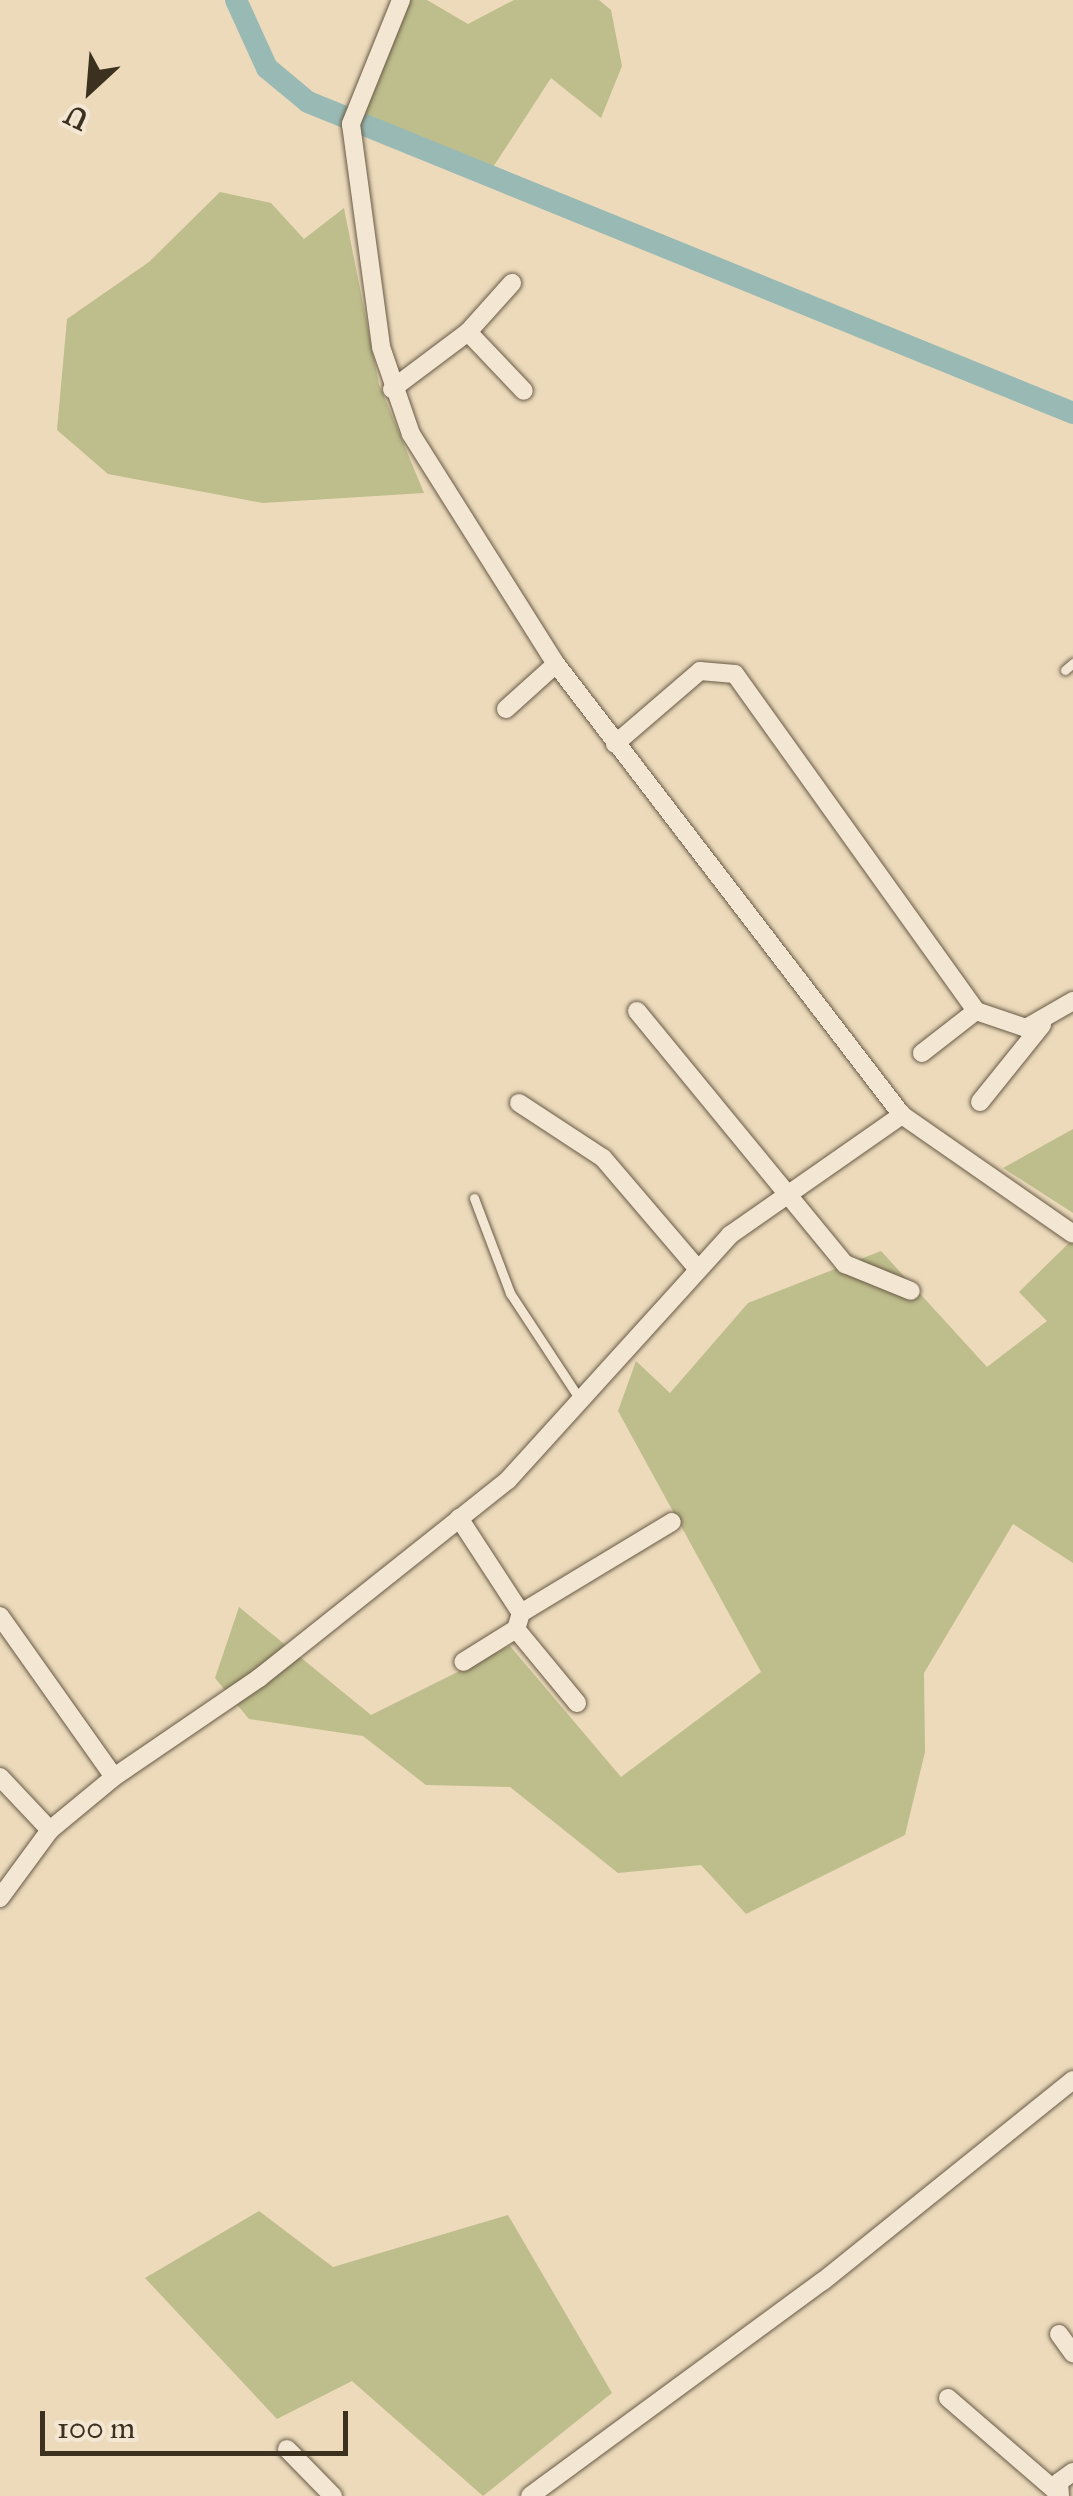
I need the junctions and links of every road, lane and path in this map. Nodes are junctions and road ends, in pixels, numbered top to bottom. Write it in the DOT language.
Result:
graph roads {
  1 [pos="400,0"];
  2 [pos="512,283"];
  3 [pos="468,332"];
  4 [pos="392,389"];
  5 [pos="524,390"];
  6 [pos="556,664"];
  7 [pos="506,709"];
  8 [pos="615,744"];
  9 [pos="1073,1001"];
  10 [pos="976,1011"];
  11 [pos="637,1012"];
  12 [pos="1042,1025"];
  13 [pos="922,1053"];
  14 [pos="980,1102"];
  15 [pos="519,1104"];
  16 [pos="902,1115"];
  17 [pos="790,1188"];
  18 [pos="474,1198"];
  19 [pos="1073,1234"];
  20 [pos="696,1268"];
  21 [pos="911,1291"];
  22 [pos="584,1406"];
  23 [pos="460,1518"];
  24 [pos="672,1522"];
  25 [pos="0,1616"];
  26 [pos="519,1621"];
  27 [pos="463,1662"];
  28 [pos="578,1704"];
  29 [pos="114,1777"];
  30 [pos="0,1778"];
  31 [pos="50,1830"];
  32 [pos="0,1898"];
  33 [pos="1073,2080"];
  34 [pos="1059,2334"];
  35 [pos="1073,2353"];
  36 [pos="948,2398"];
  37 [pos="287,2450"];
  38 [pos="1073,2472"];
  39 [pos="1059,2494"];
  40 [pos="333,2496"];
  41 [pos="530,2496"];
  1 -- 4 [label="street"];
  2 -- 3 [label="street"];
  3 -- 4 [label="street"];
  3 -- 5 [label="street"];
  4 -- 6 [label="street"];
  6 -- 7 [label="street"];
  6 -- 8 [label="street"];
  8 -- 10 [label="street"];
  8 -- 16 [label="street"];
  9 -- 12 [label="street"];
  10 -- 12 [label="street"];
  10 -- 13 [label="street"];
  11 -- 17 [label="street"];
  12 -- 14 [label="street"];
  15 -- 20 [label="street"];
  16 -- 17 [label="street"];
  16 -- 19 [label="street"];
  17 -- 20 [label="street"];
  17 -- 21 [label="street"];
  18 -- 22 [label="lane"];
  20 -- 22 [label="street"];
  22 -- 23 [label="street"];
  23 -- 26 [label="street"];
  23 -- 29 [label="street"];
  24 -- 26 [label="street"];
  25 -- 29 [label="street"];
  26 -- 27 [label="street"];
  26 -- 28 [label="street"];
  29 -- 31 [label="street"];
  30 -- 31 [label="street"];
  31 -- 32 [label="street"];
  33 -- 41 [label="street"];
  34 -- 35 [label="street"];
  36 -- 39 [label="street"];
  37 -- 40 [label="street"];
  38 -- 39 [label="street"];
}
